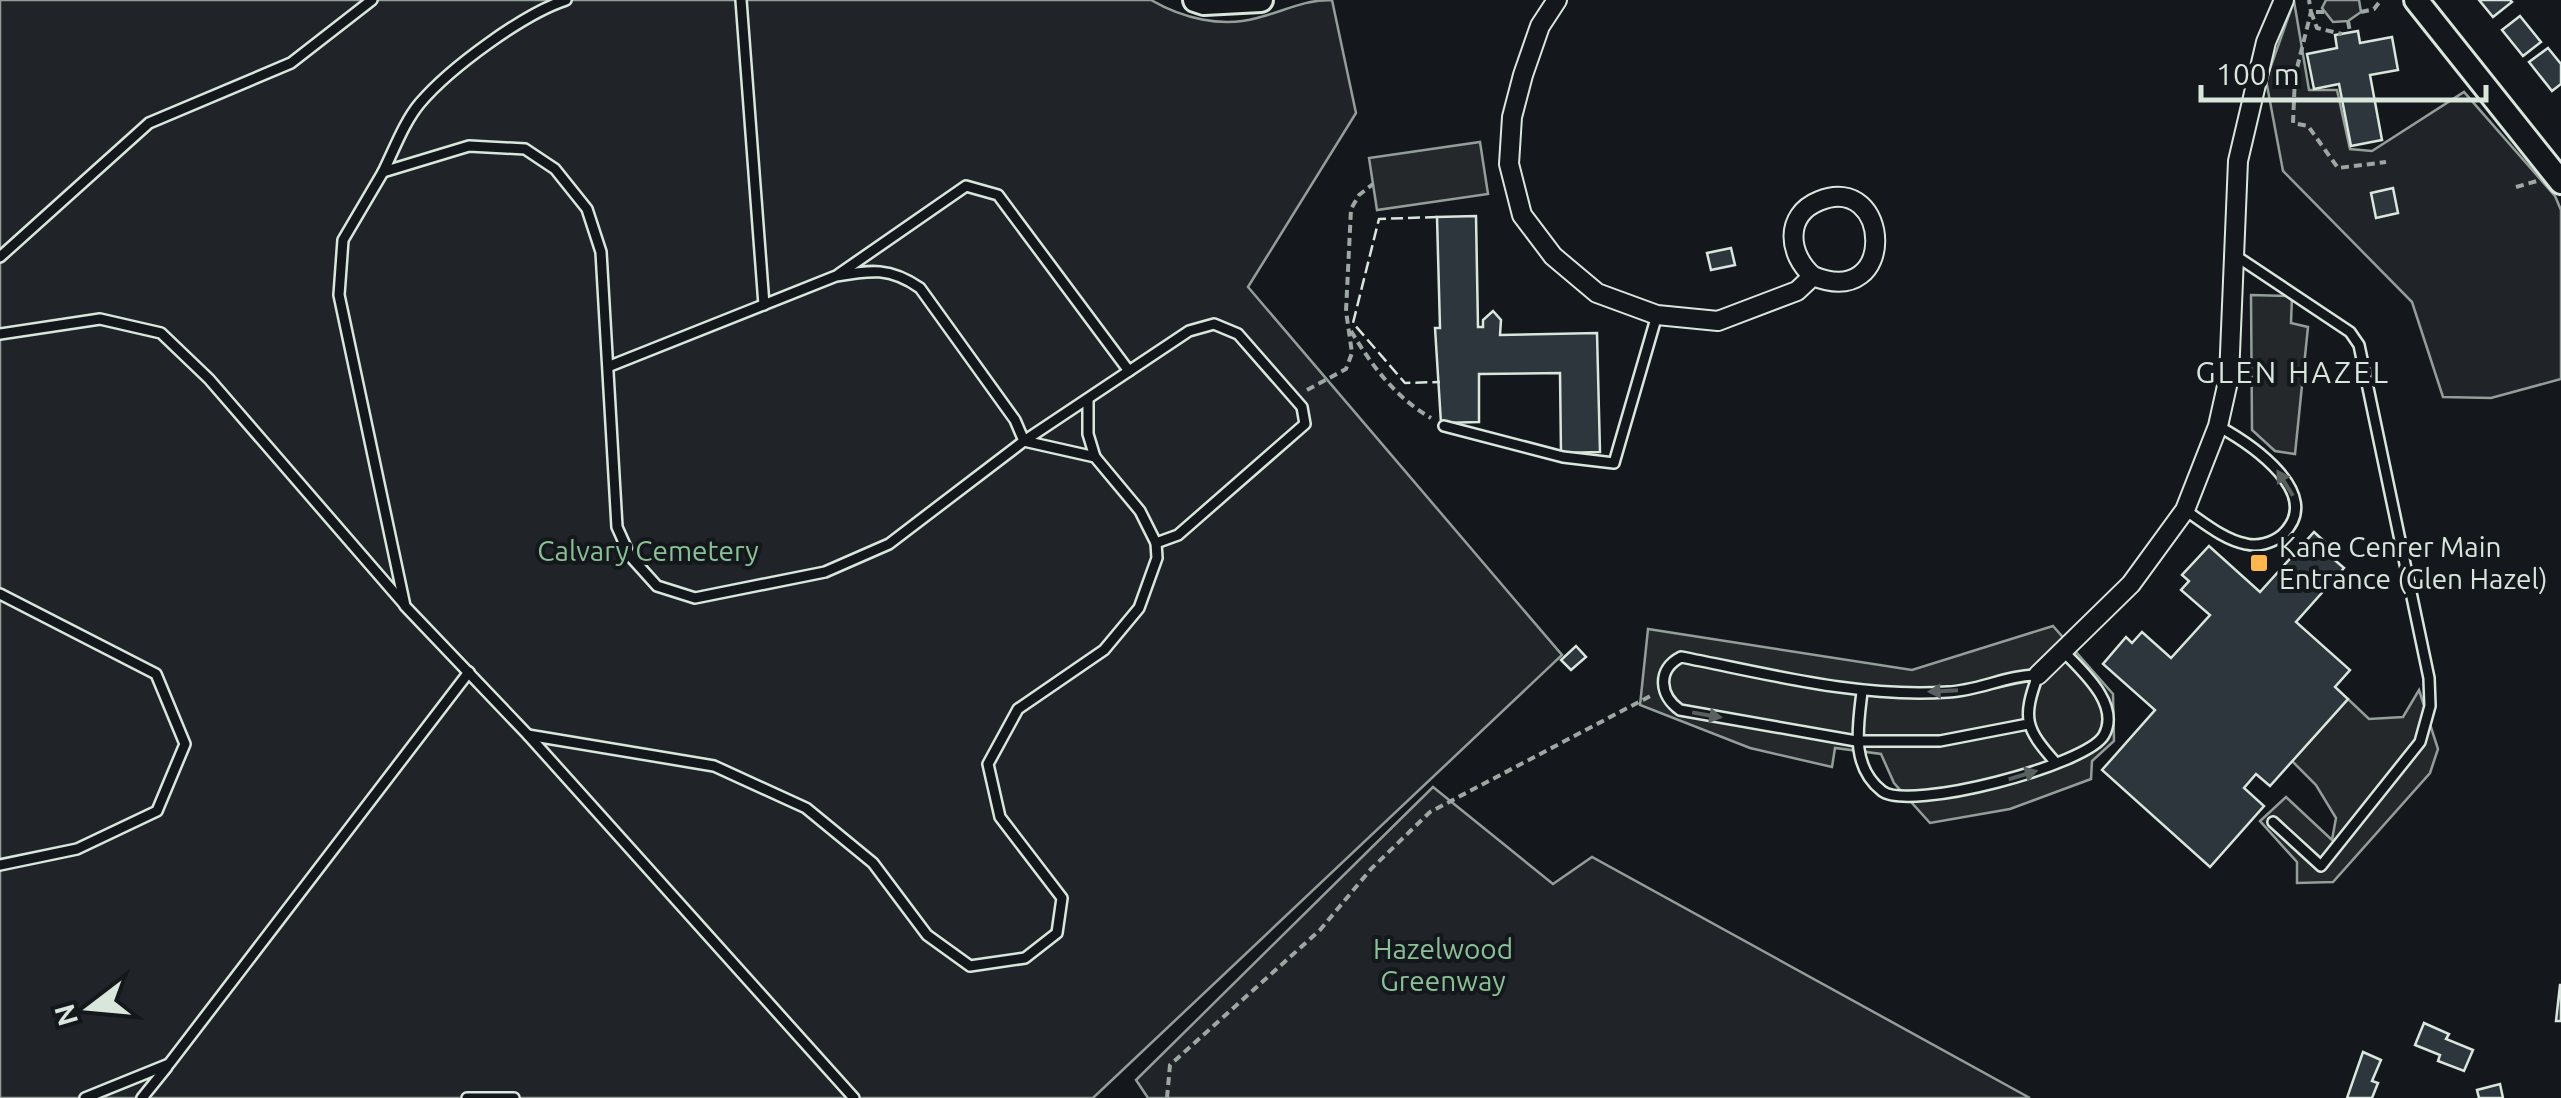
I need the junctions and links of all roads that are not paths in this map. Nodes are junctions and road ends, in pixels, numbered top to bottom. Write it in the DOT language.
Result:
graph roads {
  1 [pos="372,0"];
  2 [pos="566,0"];
  3 [pos="741,0"];
  4 [pos="1195,0"];
  5 [pos="1261,0"];
  6 [pos="1557,0"];
  7 [pos="2284,0"];
  8 [pos="2416,0"];
  9 [pos="553,2"];
  10 [pos="382,172"];
  11 [pos="2550,181"];
  12 [pos="2233,254"];
  13 [pos="0,257"];
  14 [pos="836,276"];
  15 [pos="1813,276"];
  16 [pos="764,305"];
  17 [pos="1657,315"];
  18 [pos="0,334"];
  19 [pos="610,366"];
  20 [pos="1129,371"];
  21 [pos="1088,400"];
  22 [pos="1444,426"];
  23 [pos="2218,426"];
  24 [pos="1024,442"];
  25 [pos="1095,458"];
  26 [pos="2185,510"];
  27 [pos="1156,543"];
  28 [pos="0,594"];
  29 [pos="406,606"];
  30 [pos="2063,651"];
  31 [pos="469,672"];
  32 [pos="2038,675"];
  33 [pos="1862,692"];
  34 [pos="2028,724"];
  35 [pos="528,735"];
  36 [pos="1856,741"];
  37 [pos="2056,762"];
  38 [pos="2273,822"];
  39 [pos="0,865"];
  40 [pos="169,1064"];
  41 [pos="85,1098"];
  42 [pos="142,1098"];
  43 [pos="468,1098"];
  44 [pos="514,1098"];
  45 [pos="854,1098"];
  1 -- 13 [label="lane"];
  2 -- 9 [label="lane"];
  3 -- 16 [label="lane"];
  4 -- 5 [label="street"];
  6 -- 17 [label="street"];
  7 -- 12 [label="street"];
  8 -- 11 [label="street"];
  9 -- 10 [label="lane"];
  10 -- 19 [label="lane"];
  10 -- 29 [label="lane"];
  12 -- 23 [label="street"];
  12 -- 38 [label="lane"];
  14 -- 16 [label="lane"];
  14 -- 20 [label="lane"];
  14 -- 24 [label="lane"];
  15 -- 15 [label="street"];
  15 -- 17 [label="street"];
  16 -- 19 [label="lane"];
  17 -- 22 [label="lane"];
  18 -- 29 [label="lane"];
  19 -- 24 [label="lane"];
  20 -- 21 [label="lane"];
  20 -- 27 [label="lane"];
  21 -- 24 [label="lane"];
  21 -- 25 [label="lane"];
  23 -- 26 [label="street"];
  26 -- 23 [label="lane, one-way"];
  24 -- 25 [label="lane"];
  25 -- 27 [label="lane"];
  26 -- 30 [label="street"];
  27 -- 35 [label="lane"];
  28 -- 39 [label="lane"];
  29 -- 31 [label="lane"];
  30 -- 32 [label="street"];
  30 -- 37 [label="lane"];
  31 -- 35 [label="lane"];
  31 -- 40 [label="lane"];
  32 -- 33 [label="lane, one-way"];
  32 -- 34 [label="lane"];
  33 -- 36 [label="lane"];
  33 -- 36 [label="lane, one-way"];
  34 -- 36 [label="lane"];
  34 -- 37 [label="lane"];
  35 -- 45 [label="lane"];
  36 -- 37 [label="lane, one-way"];
  40 -- 41 [label="lane"];
  40 -- 42 [label="lane"];
  43 -- 44 [label="lane"];
}
